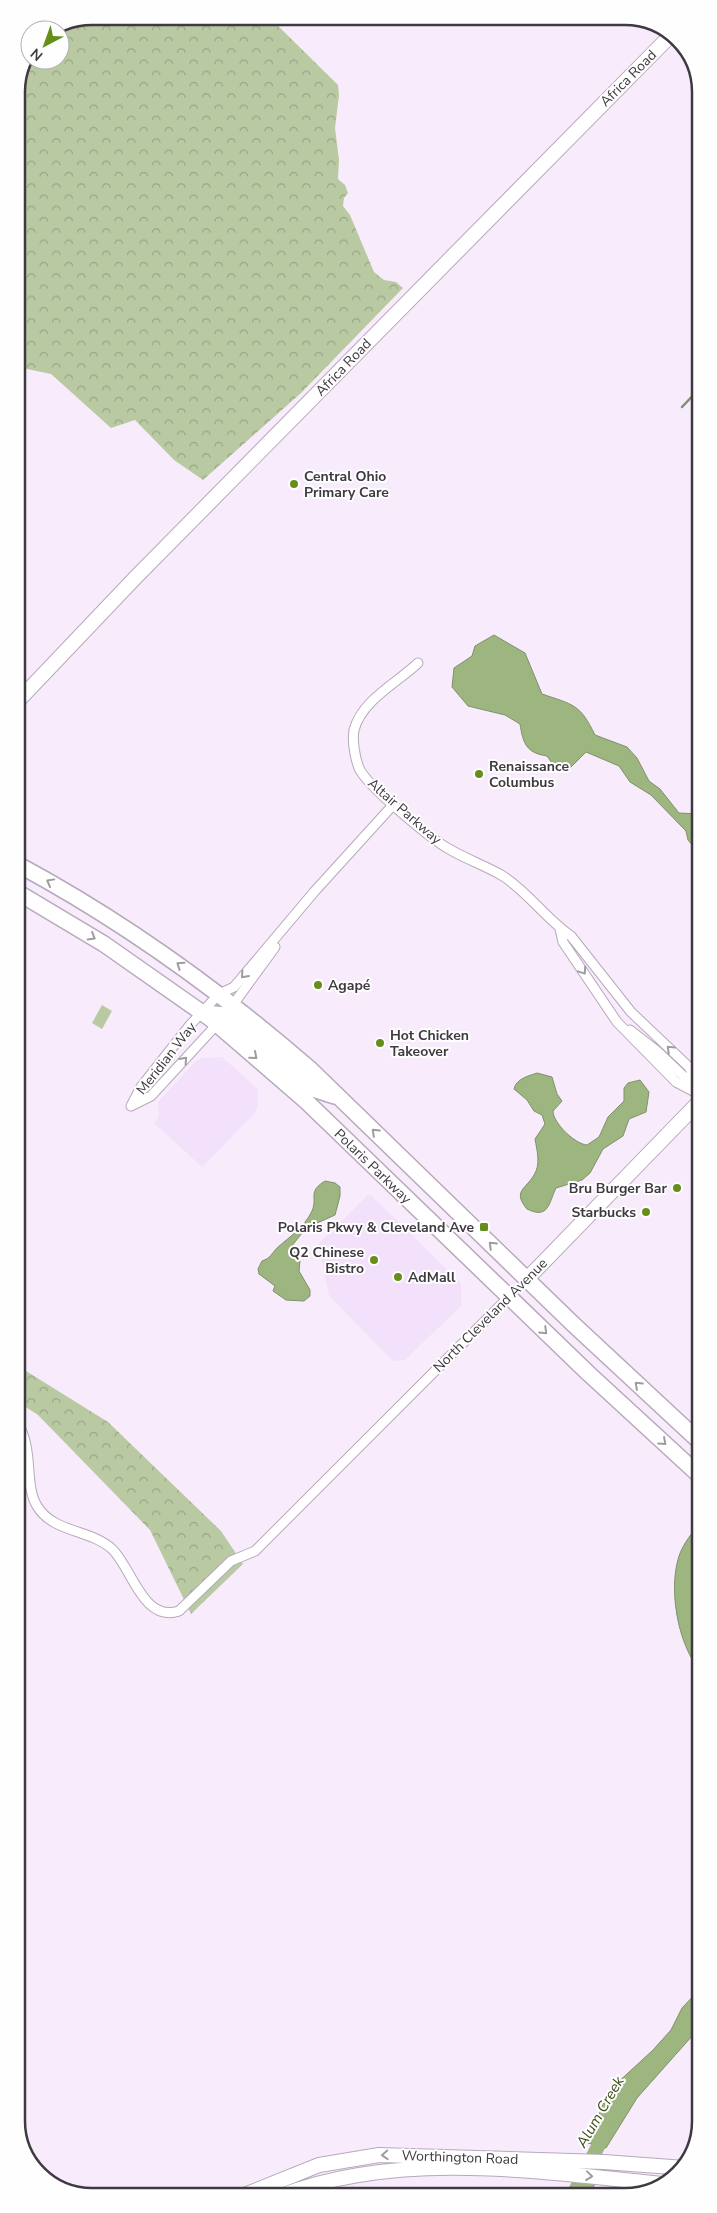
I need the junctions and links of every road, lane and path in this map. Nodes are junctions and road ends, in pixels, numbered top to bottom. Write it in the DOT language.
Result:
graph roads {
  1 [pos="666,40"];
  2 [pos="418,663"];
  3 [pos="25,694"];
  4 [pos="393,804"];
  5 [pos="25,869"];
  6 [pos="25,897"];
  7 [pos="288,925"];
  8 [pos="560,929"];
  9 [pos="219,994"];
  10 [pos="203,1013"];
  11 [pos="225,1015"];
  12 [pos="692,1072"];
  13 [pos="692,1089"];
  14 [pos="692,1109"];
  15 [pos="527,1279"];
  16 [pos="509,1298"];
  17 [pos="692,1434"];
  18 [pos="25,1440"];
  19 [pos="692,1469"];
  20 [pos="446,2162"];
  21 [pos="554,2166"];
  22 [pos="673,2167"];
  23 [pos="651,2183"];
  24 [pos="262,2188"];
  25 [pos="301,2188"];
  1 -- 3 [label="main road, Africa Road"];
  2 -- 4 [label="street, Altair Parkway"];
  4 -- 7 [label="street, Meridian Way"];
  4 -- 8 [label="street, Altair Parkway"];
  9 -- 5 [label="main road, Polaris Parkway, one-way"];
  6 -- 10 [label="main road, one-way"];
  7 -- 9 [label="street, Meridian Way, one-way"];
  7 -- 11 [label="street, Meridian Way"];
  12 -- 8 [label="street, Altair Parkway, one-way"];
  8 -- 13 [label="street, Altair Parkway, one-way"];
  9 -- 10 [label="street, Meridian Way"];
  9 -- 11 [label="main road, Polaris Parkway"];
  10 -- 11 [label="main road"];
  10 -- 11 [label="street, Meridian Way, one-way"];
  15 -- 11 [label="main road, Polaris Parkway, one-way"];
  11 -- 16 [label="main road, Polaris Parkway, one-way"];
  14 -- 15 [label="main road, North Cleveland Avenue"];
  15 -- 16 [label="main road, North Cleveland Avenue"];
  17 -- 15 [label="main road, Polaris Parkway, one-way"];
  16 -- 18 [label="street, North Cleveland Avenue"];
  16 -- 19 [label="main road, Polaris Parkway, one-way"];
  20 -- 21 [label="main road, Worthington Road"];
  20 -- 24 [label="main road, Worthington Road, one-way"];
  20 -- 25 [label="main road, Worthington Road"];
  21 -- 22 [label="main road, Worthington Road"];
  21 -- 23 [label="main road, Worthington Road, one-way"];
}
